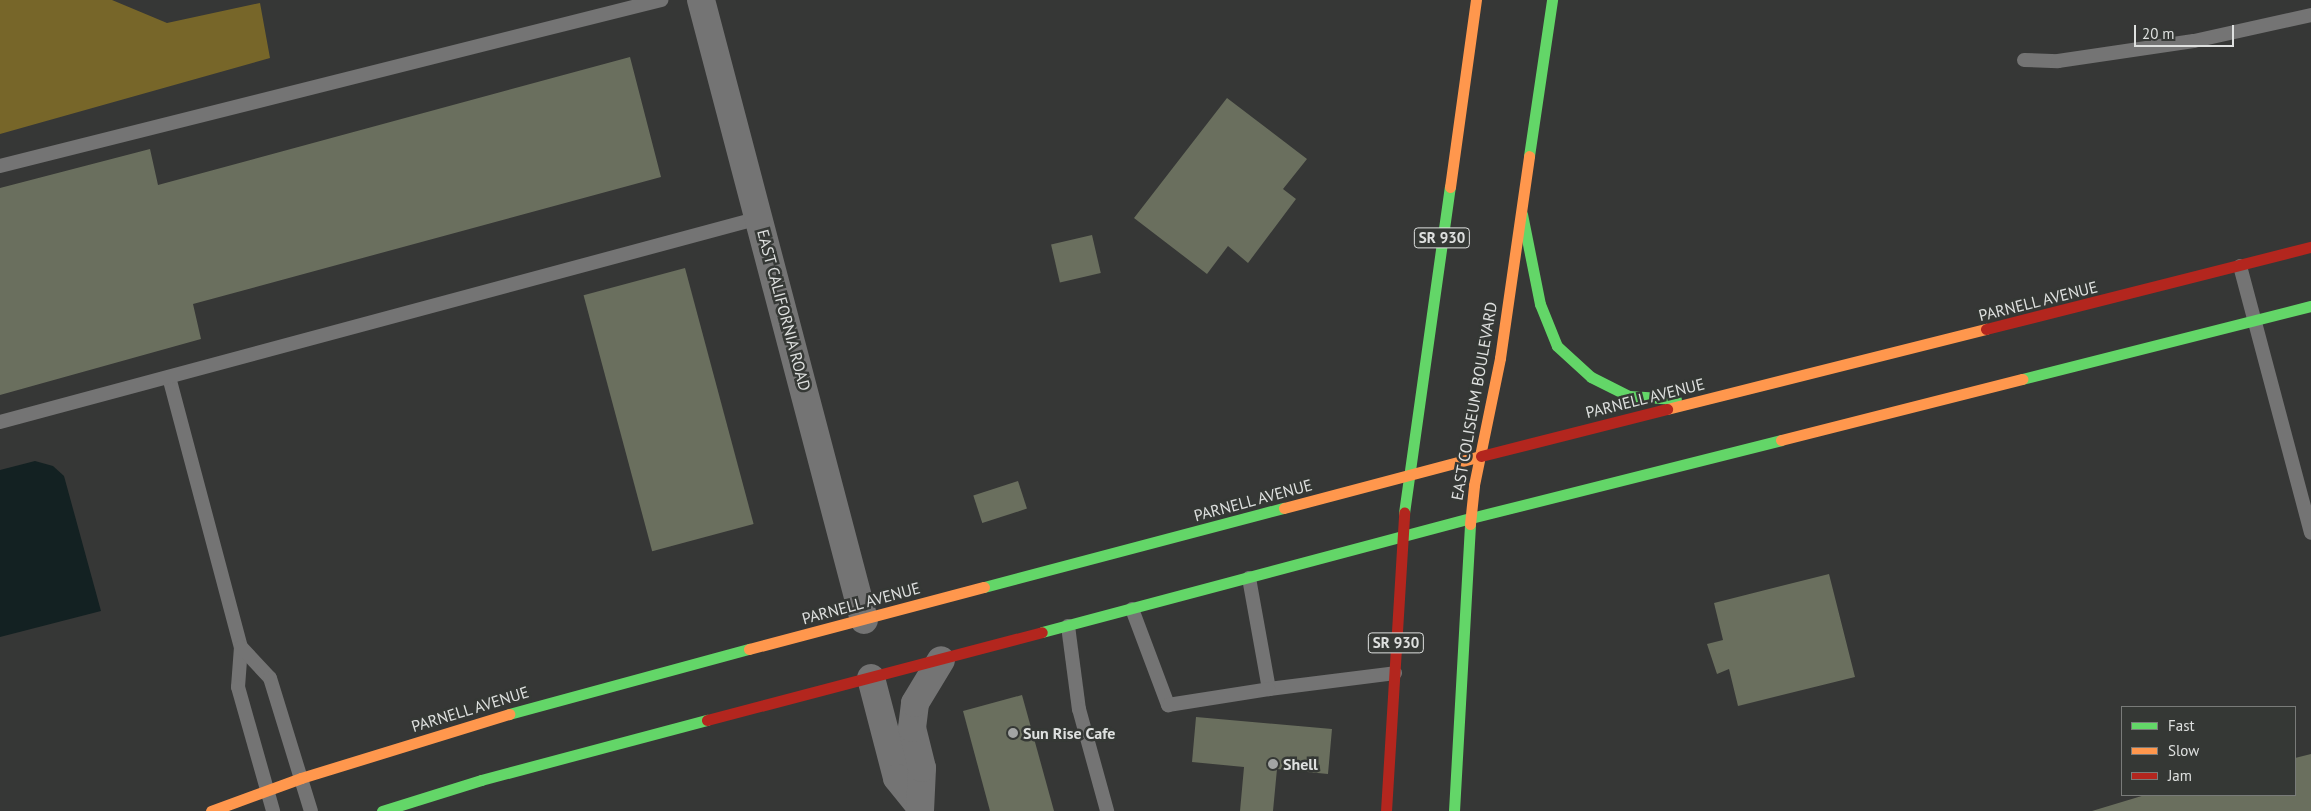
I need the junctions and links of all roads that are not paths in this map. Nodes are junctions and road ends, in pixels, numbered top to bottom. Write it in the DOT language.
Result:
graph roads {
  1 [pos="661,0"];
  2 [pos="701,0"];
  3 [pos="1476,0"];
  4 [pos="1552,0"];
  5 [pos="2311,15"];
  6 [pos="2024,60"];
  7 [pos="0,166"];
  8 [pos="1521,212"];
  9 [pos="759,218"];
  10 [pos="2311,247"];
  11 [pos="2240,266"];
  12 [pos="2311,306"];
  13 [pos="2253,321"];
  14 [pos="169,377"];
  15 [pos="1702,401"];
  16 [pos="0,422"];
  17 [pos="1480,456"];
  18 [pos="1408,476"];
  19 [pos="1471,518"];
  20 [pos="2311,533"];
  21 [pos="1403,538"];
  22 [pos="1249,578"];
  23 [pos="1132,609"];
  24 [pos="864,620"];
  25 [pos="1068,626"];
  26 [pos="241,647"];
  27 [pos="941,660"];
  28 [pos="1394,673"];
  29 [pos="871,678"];
  30 [pos="1269,689"];
  31 [pos="301,778"];
  32 [pos="267,790"];
  33 [pos="919,807"];
  34 [pos="211,811"];
  35 [pos="273,811"];
  36 [pos="311,811"];
  37 [pos="382,811"];
  38 [pos="1107,811"];
  39 [pos="1386,811"];
  40 [pos="1454,811"];
  1 -- 7 [label="lane"];
  2 -- 9 [label="street, EAST CALIFORNIA ROAD"];
  3 -- 18 [label="main road, SR 930"];
  4 -- 8 [label="main road, EAST COLISEUM BOULEVARD"];
  5 -- 6 [label="lane"];
  8 -- 15 [label="main road"];
  8 -- 17 [label="main road, EAST COLISEUM BOULEVARD"];
  9 -- 14 [label="lane"];
  9 -- 24 [label="street, EAST CALIFORNIA ROAD"];
  10 -- 11 [label="main road, PARNELL AVENUE"];
  11 -- 13 [label="lane"];
  11 -- 15 [label="main road, PARNELL AVENUE"];
  12 -- 13 [label="main road"];
  13 -- 19 [label="main road"];
  13 -- 20 [label="lane"];
  14 -- 16 [label="lane"];
  14 -- 26 [label="lane"];
  15 -- 17 [label="main road, PARNELL AVENUE"];
  17 -- 18 [label="main road, PARNELL AVENUE"];
  17 -- 19 [label="main road, EAST COLISEUM BOULEVARD"];
  18 -- 21 [label="main road, SR 930"];
  18 -- 24 [label="main road, PARNELL AVENUE"];
  19 -- 21 [label="main road"];
  19 -- 40 [label="main road, EAST COLISEUM BOULEVARD"];
  21 -- 22 [label="main road"];
  21 -- 28 [label="main road, SR 930"];
  22 -- 23 [label="main road"];
  22 -- 30 [label="lane"];
  23 -- 25 [label="main road"];
  23 -- 30 [label="lane"];
  24 -- 31 [label="main road, PARNELL AVENUE"];
  25 -- 27 [label="main road"];
  25 -- 38 [label="lane"];
  26 -- 31 [label="lane"];
  26 -- 32 [label="lane"];
  27 -- 29 [label="main road"];
  27 -- 33 [label="street"];
  28 -- 30 [label="lane"];
  28 -- 39 [label="main road, SR 930"];
  29 -- 33 [label="street"];
  29 -- 37 [label="main road"];
  31 -- 32 [label="main road, PARNELL AVENUE"];
  31 -- 36 [label="lane"];
  32 -- 34 [label="main road, PARNELL AVENUE"];
  32 -- 35 [label="lane"];
}
